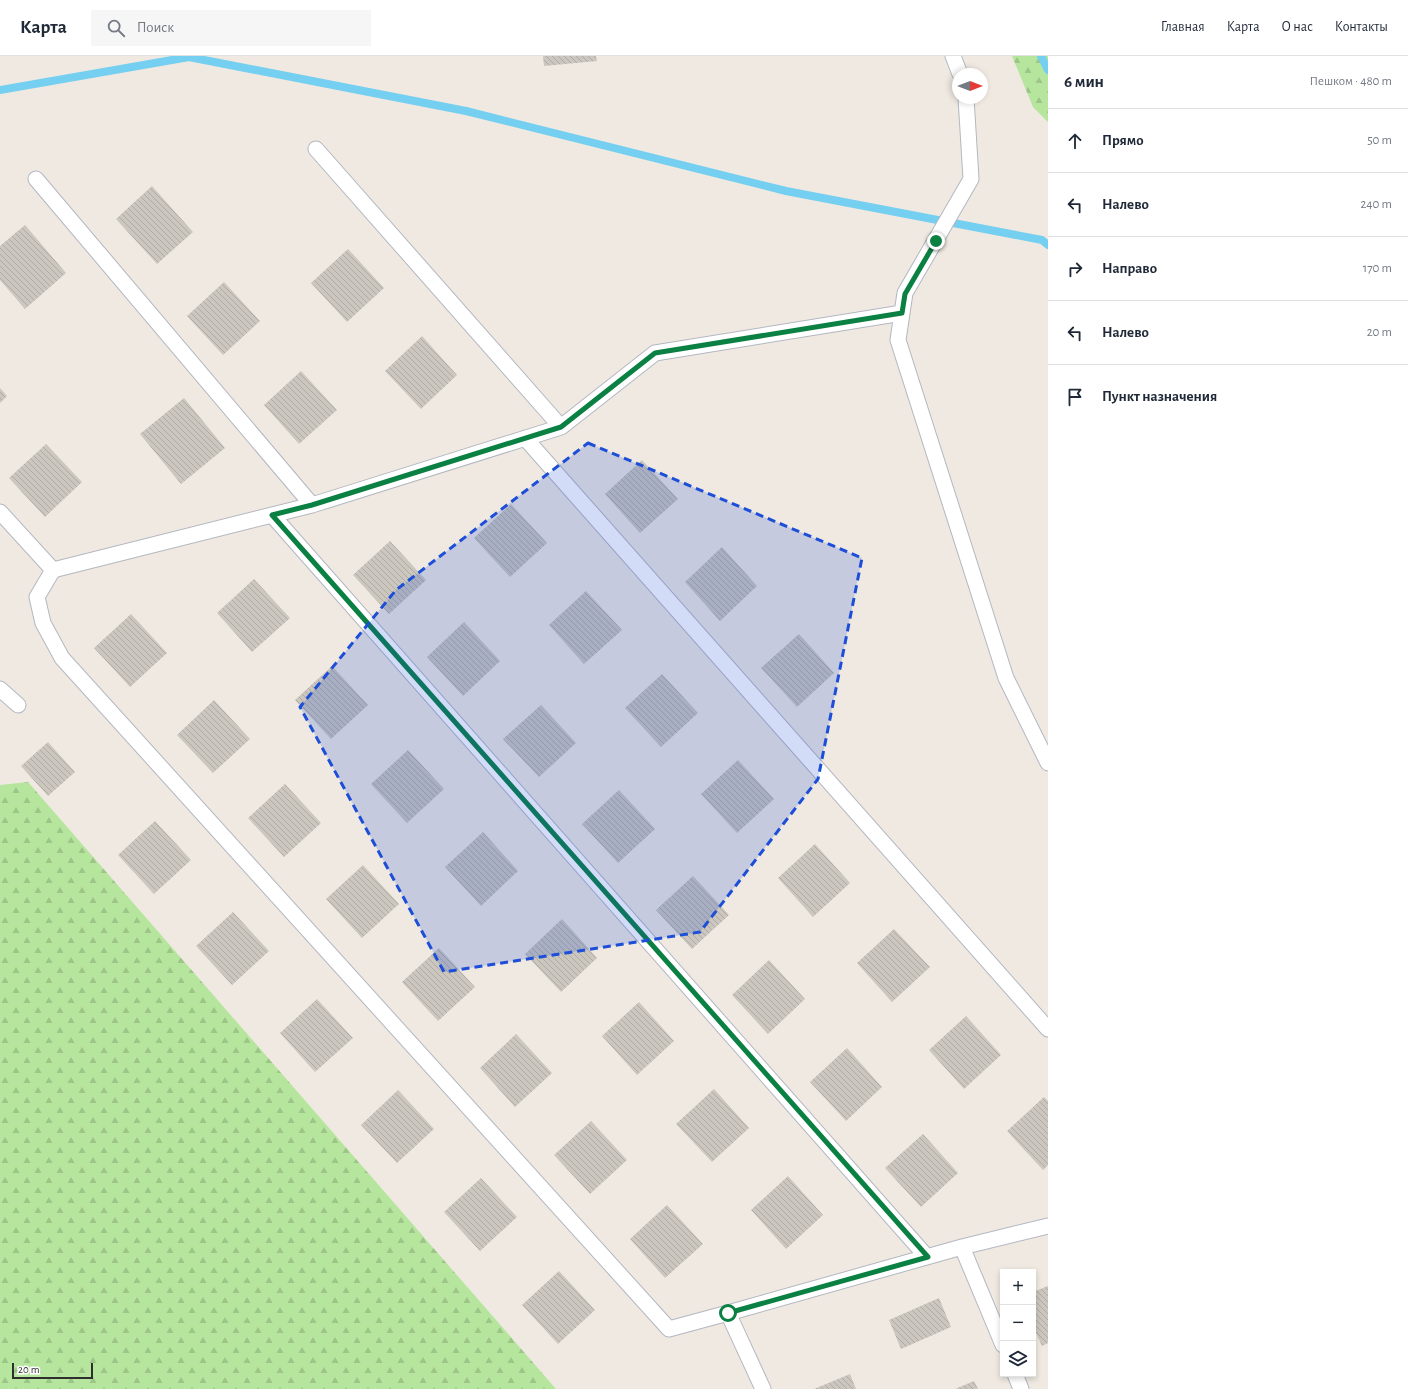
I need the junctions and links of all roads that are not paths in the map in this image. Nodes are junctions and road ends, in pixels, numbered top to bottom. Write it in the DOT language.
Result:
graph roads {
  1 [pos="954,56"];
  2 [pos="958,68"];
  3 [pos="966,104"];
  4 [pos="316,149"];
  5 [pos="36,179"];
  6 [pos="902,313"];
  7 [pos="561,427"];
  8 [pos="524,438"];
  9 [pos="312,505"];
  10 [pos="0,512"];
  11 [pos="272,515"];
  12 [pos="53,570"];
  13 [pos="0,689"];
  14 [pos="18,705"];
  15 [pos="1048,763"];
  16 [pos="1048,1029"];
  17 [pos="1048,1226"];
  18 [pos="962,1247"];
  19 [pos="928,1257"];
  20 [pos="728,1313"];
  21 [pos="1001,1341"];
  22 [pos="1016,1377"];
  23 [pos="763,1389"];
  24 [pos="1021,1389"];
  1 -- 2 [label="lane"];
  3 -- 6 [label="lane"];
  4 -- 7 [label="lane"];
  5 -- 9 [label="lane"];
  6 -- 7 [label="lane"];
  6 -- 15 [label="lane"];
  7 -- 8 [label="lane"];
  8 -- 9 [label="lane"];
  8 -- 16 [label="lane"];
  9 -- 11 [label="lane"];
  10 -- 12 [label="lane"];
  11 -- 12 [label="lane"];
  11 -- 19 [label="lane"];
  12 -- 20 [label="lane"];
  13 -- 14 [label="lane"];
  17 -- 18 [label="lane"];
  18 -- 19 [label="lane"];
  18 -- 21 [label="lane"];
  19 -- 20 [label="lane"];
  20 -- 23 [label="lane"];
  22 -- 24 [label="lane"];
}
